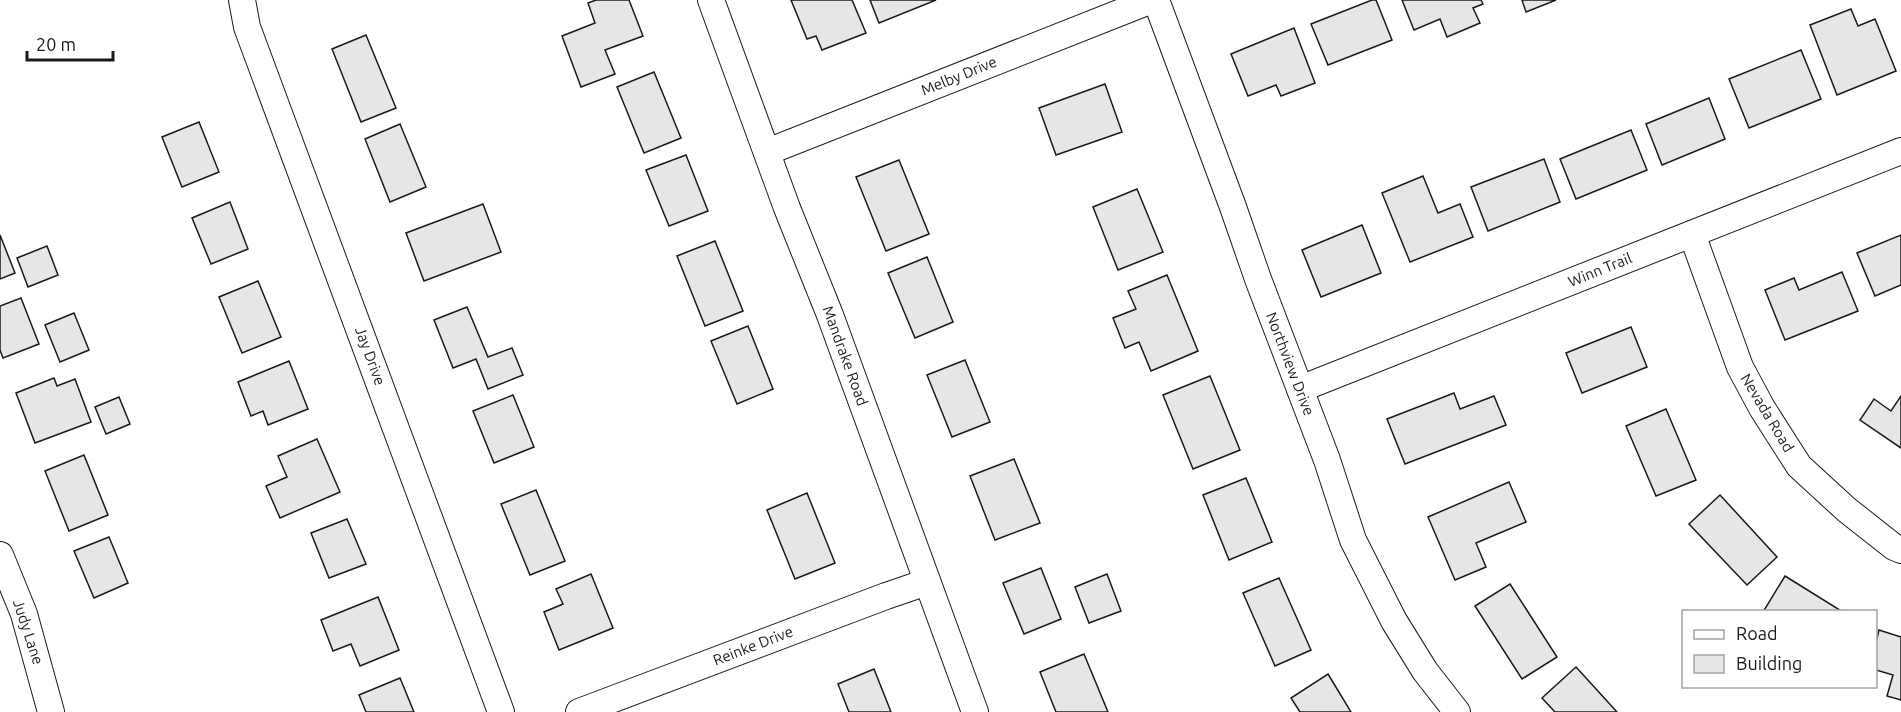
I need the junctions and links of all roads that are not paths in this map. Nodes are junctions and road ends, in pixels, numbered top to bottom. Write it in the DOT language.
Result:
graph roads {
  1 [pos="242,0"];
  2 [pos="711,0"];
  3 [pos="1154,0"];
  4 [pos="1901,151"];
  5 [pos="767,152"];
  6 [pos="1692,234"];
  7 [pos="1300,389"];
  8 [pos="1901,550"];
  9 [pos="0,555"];
  10 [pos="927,582"];
  11 [pos="51,712"];
  12 [pos="501,712"];
  13 [pos="579,712"];
  14 [pos="975,712"];
  15 [pos="1457,712"];
  1 -- 12 [label="street, Jay Drive"];
  2 -- 5 [label="street, Mandrake Road"];
  3 -- 5 [label="street, Melby Drive"];
  3 -- 7 [label="street, Northview Drive"];
  4 -- 6 [label="street, Winn Trail"];
  5 -- 10 [label="street, Mandrake Road"];
  6 -- 7 [label="street, Winn Trail"];
  6 -- 8 [label="street, Nevada Road"];
  7 -- 15 [label="street, Northview Drive"];
  9 -- 11 [label="street, Judy Lane"];
  10 -- 13 [label="street, Reinke Drive"];
  10 -- 14 [label="street, Mandrake Road"];
}
